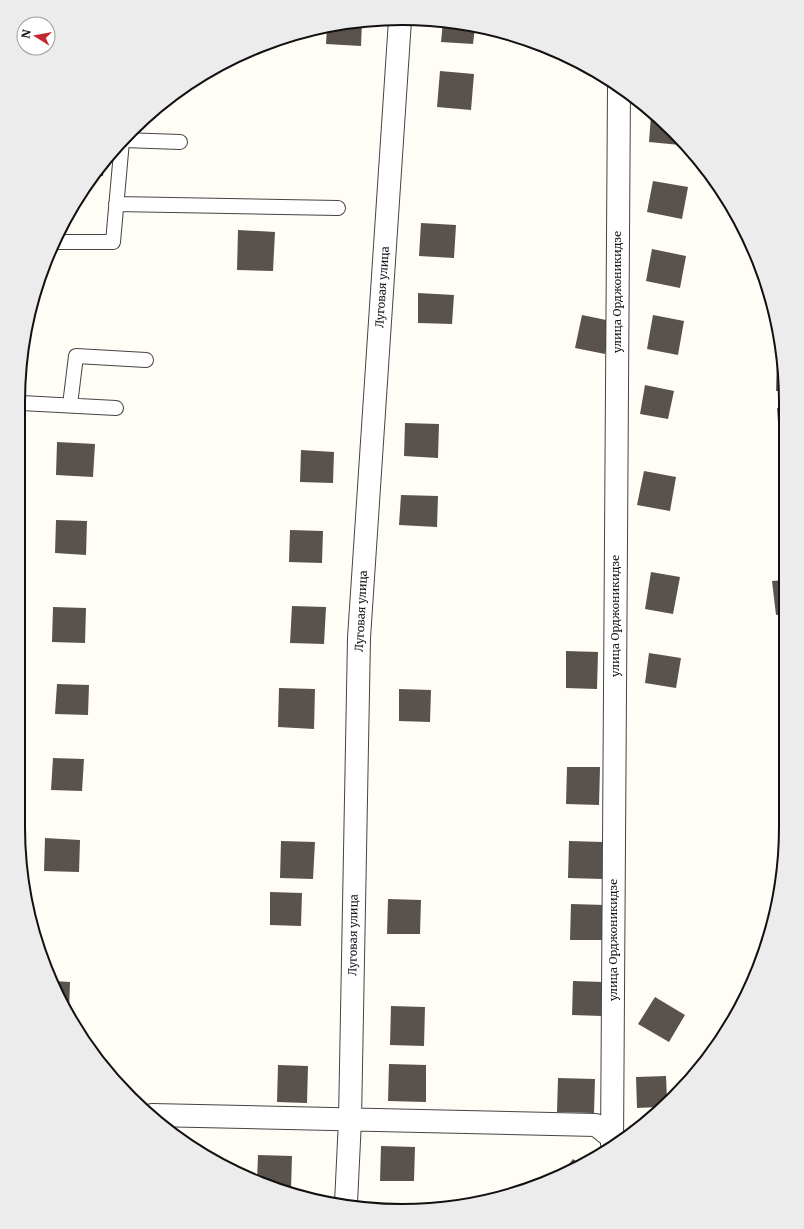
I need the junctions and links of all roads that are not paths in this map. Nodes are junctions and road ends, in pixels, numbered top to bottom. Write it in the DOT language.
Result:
graph roads {
  1 [pos="400,25"];
  2 [pos="618,94"];
  3 [pos="130,140"];
  4 [pos="180,142"];
  5 [pos="121,151"];
  6 [pos="116,204"];
  7 [pos="338,208"];
  8 [pos="61,242"];
  9 [pos="146,360"];
  10 [pos="25,403"];
  11 [pos="70,405"];
  12 [pos="116,408"];
  13 [pos="159,1115"];
  14 [pos="350,1120"];
  15 [pos="614,1138"];
  16 [pos="612,1139"];
  17 [pos="346,1200"];
  1 -- 14 [label="street, Луговая улица"];
  2 -- 15 [label="street, улица Орджоникидзе"];
  3 -- 4 [label="lane"];
  5 -- 6 [label="lane"];
  6 -- 7 [label="lane"];
  6 -- 8 [label="lane"];
  9 -- 11 [label="lane"];
  10 -- 11 [label="lane"];
  11 -- 12 [label="lane"];
  13 -- 14 [label="street"];
  14 -- 16 [label="street"];
  14 -- 17 [label="street, Луговая улица"];
}
